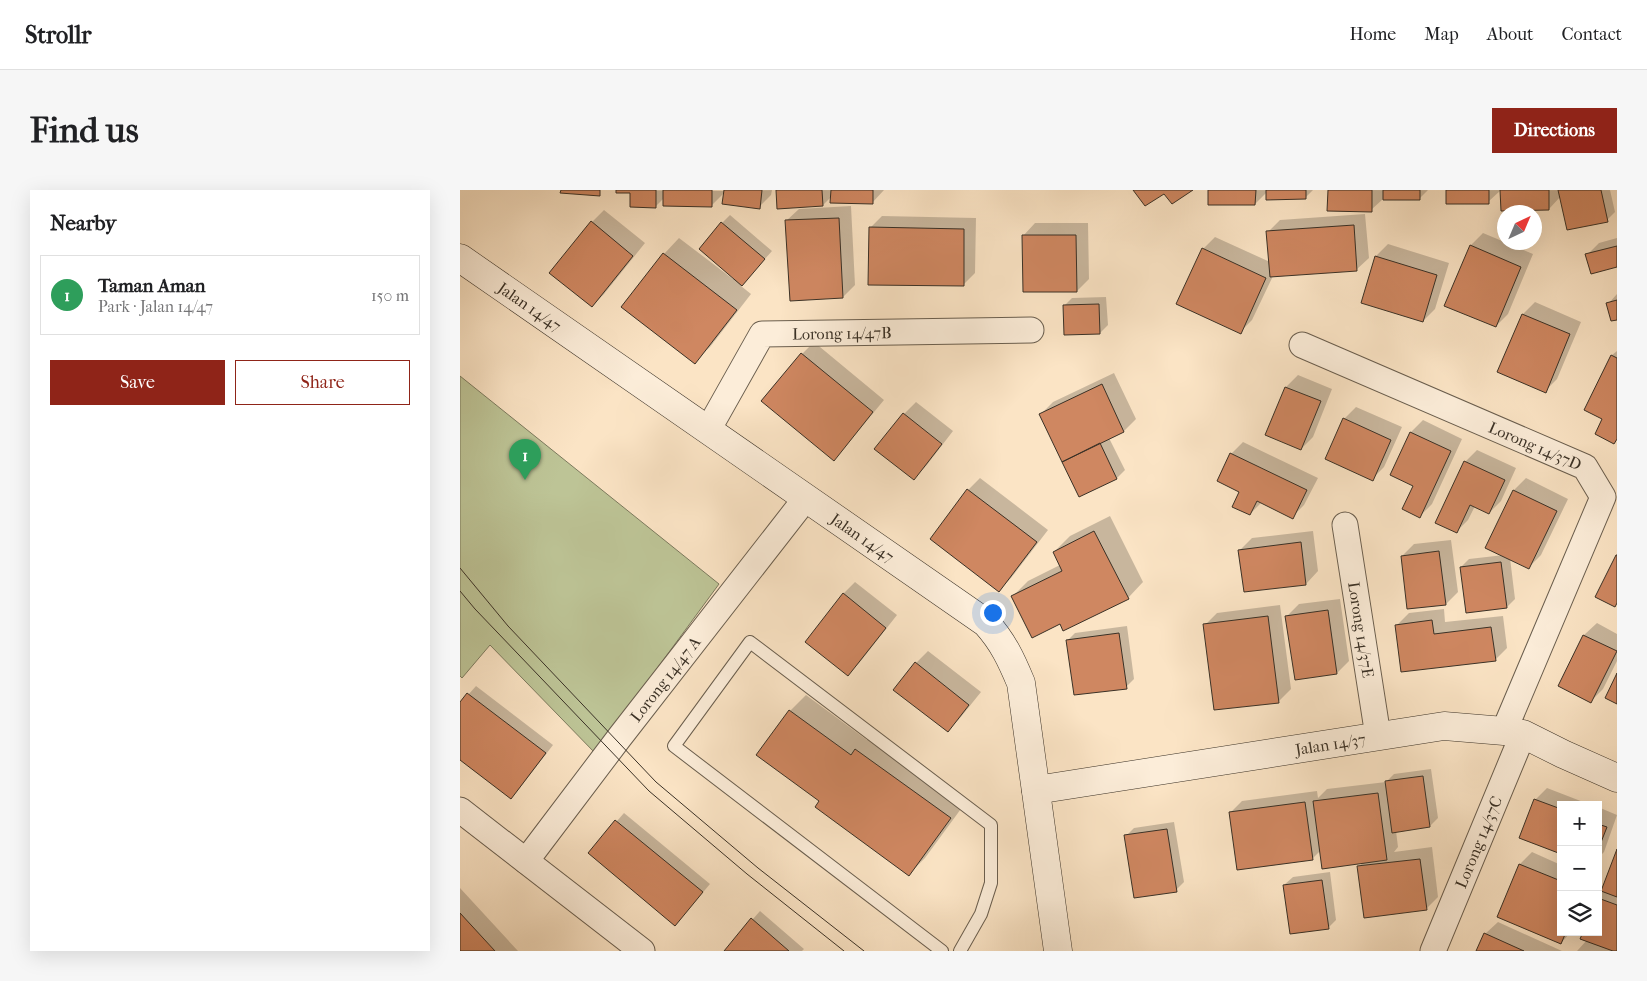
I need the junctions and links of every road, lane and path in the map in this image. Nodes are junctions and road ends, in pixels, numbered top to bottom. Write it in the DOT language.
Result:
graph roads {
  1 [pos="460,258"];
  2 [pos="1032,330"];
  3 [pos="1302,345"];
  4 [pos="708,430"];
  5 [pos="806,498"];
  6 [pos="1345,525"];
  7 [pos="1514,732"];
  8 [pos="1378,736"];
  9 [pos="1617,778"];
  10 [pos="1036,790"];
  11 [pos="460,810"];
  12 [pos="526,862"];
  13 [pos="642,951"];
  14 [pos="942,951"];
  15 [pos="960,951"];
  16 [pos="1058,951"];
  17 [pos="1433,951"];
  1 -- 4 [label="street, Jalan 14/47"];
  2 -- 4 [label="street, Lorong 14/47B"];
  3 -- 7 [label="street, Lorong 14/37D"];
  4 -- 5 [label="street, Jalan 14/47"];
  5 -- 10 [label="street, Jalan 14/47"];
  5 -- 12 [label="street, Lorong 14/47 A"];
  6 -- 8 [label="street, Lorong 14/37E"];
  7 -- 8 [label="street, Jalan 14/37"];
  7 -- 9 [label="street, Jalan 14/37"];
  7 -- 17 [label="street, Lorong 14/37C"];
  8 -- 10 [label="street, Jalan 14/37"];
  10 -- 16 [label="street, Jalan 14/47"];
  11 -- 12 [label="street"];
  12 -- 13 [label="street"];
  14 -- 15 [label="lane"];
}
